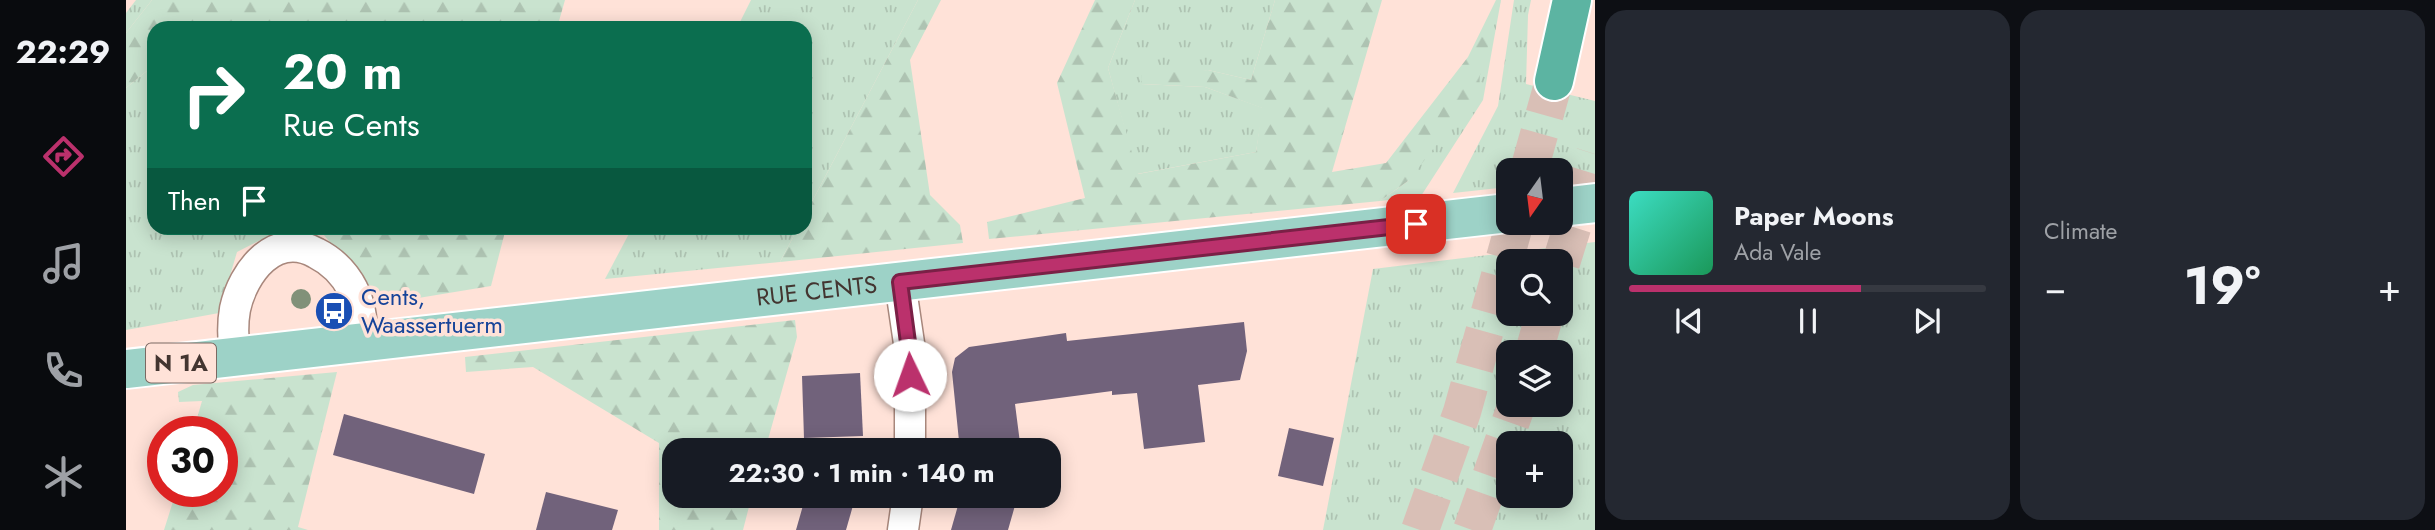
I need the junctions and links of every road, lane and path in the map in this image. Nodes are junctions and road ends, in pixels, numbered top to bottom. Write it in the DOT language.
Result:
graph roads {
  1 [pos="1572,0"];
  2 [pos="1554,81"];
  3 [pos="1595,203"];
  4 [pos="1573,206"];
  5 [pos="1496,214"];
  6 [pos="900,282"];
  7 [pos="363,343"];
  8 [pos="235,357"];
  9 [pos="126,369"];
  10 [pos="910,438"];
  11 [pos="906,508"];
  12 [pos="903,530"];
  1 -- 2 [label="highway"];
  3 -- 4 [label="main road"];
  5 -- 6 [label="main road, RUE CENTS / N 1A"];
  6 -- 7 [label="main road, RUE CENTS / N 1A"];
  6 -- 10 [label="street"];
  7 -- 8 [label="main road, RUE CENTS / N 1A"];
  7 -- 8 [label="street"];
  8 -- 9 [label="main road, RUE CENTS / N 1A"];
  11 -- 12 [label="street"];
}
